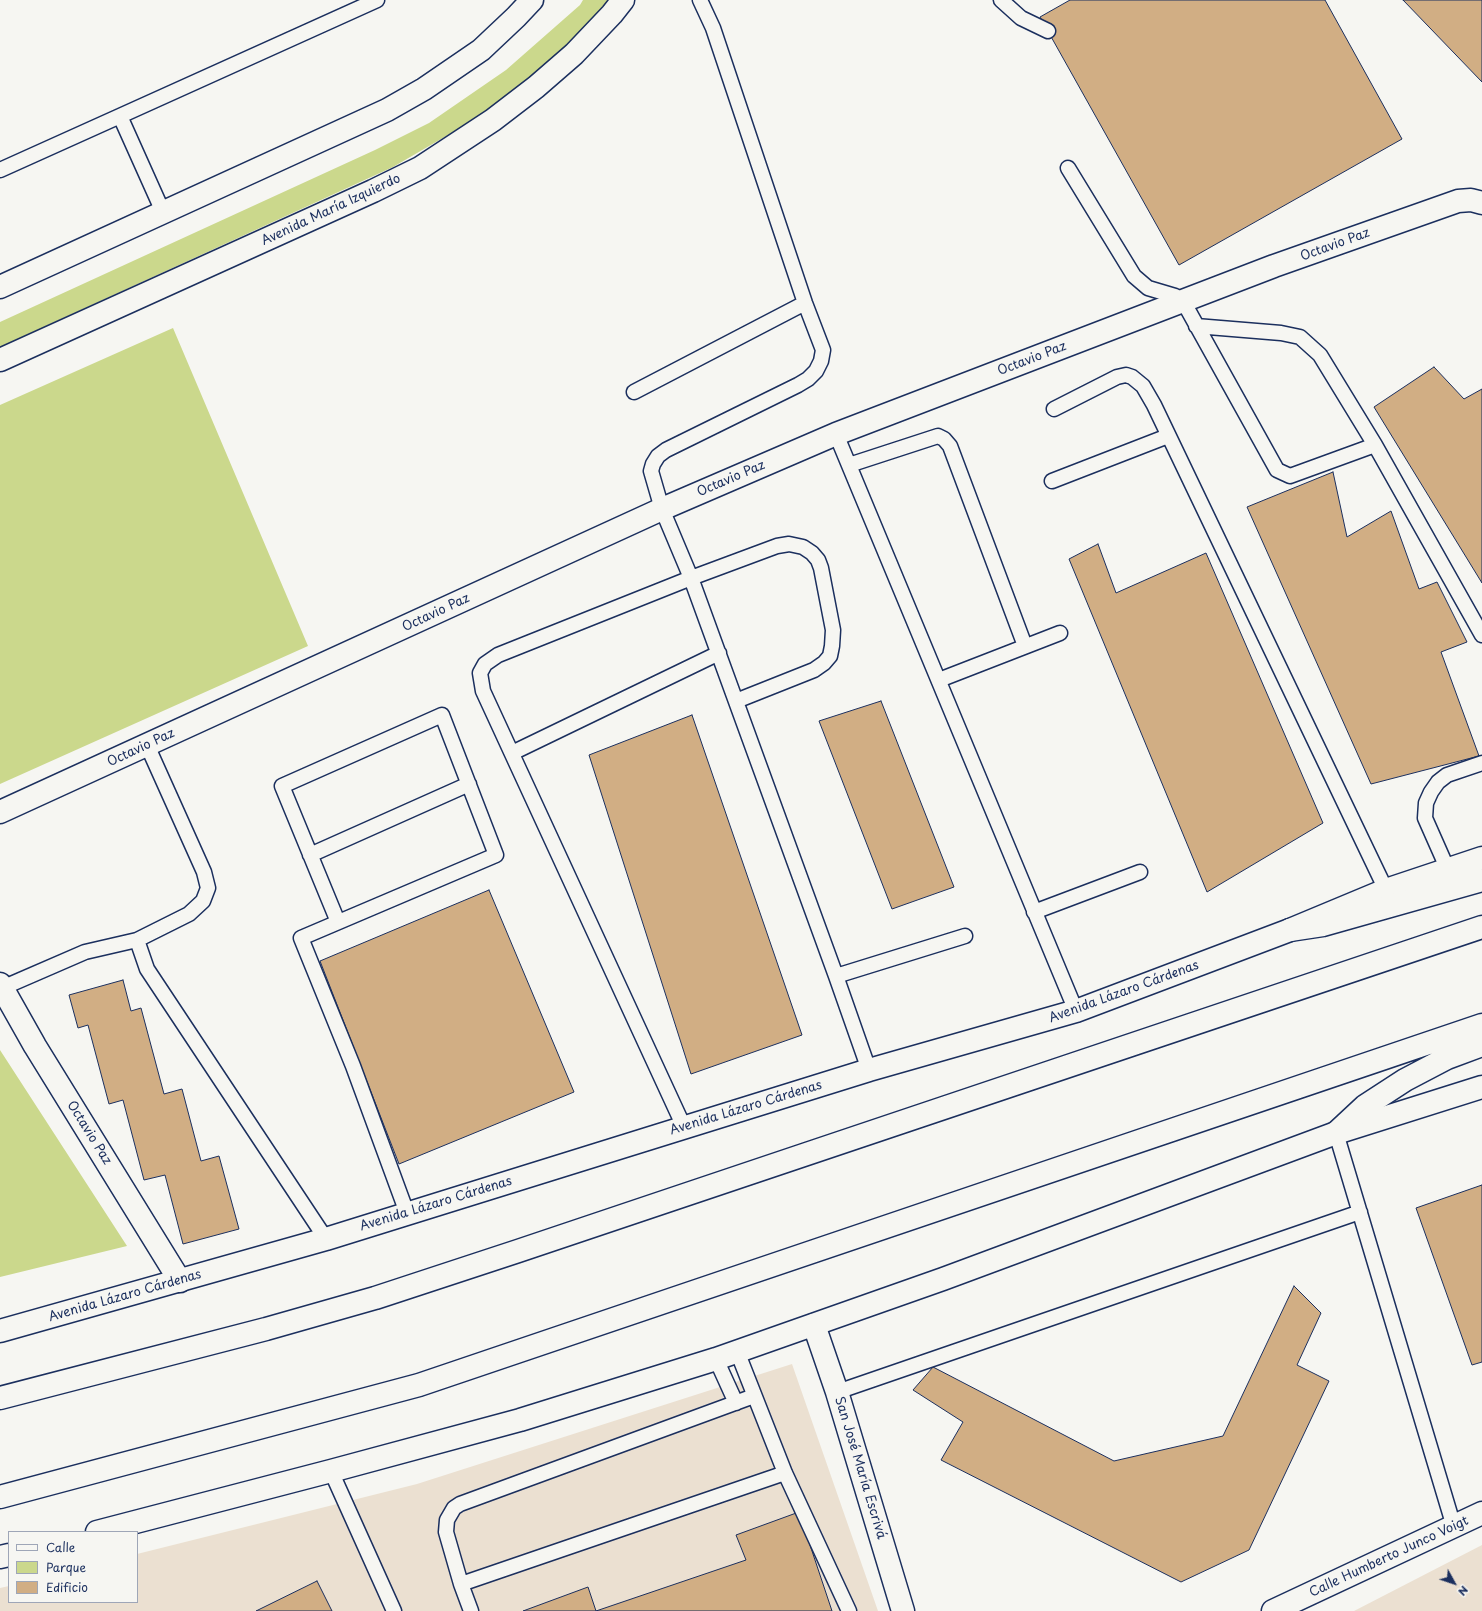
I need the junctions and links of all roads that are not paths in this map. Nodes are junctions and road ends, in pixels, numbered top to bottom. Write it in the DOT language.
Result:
graph roads {
  1 [pos="377,0"];
  2 [pos="532,0"];
  3 [pos="623,0"];
  4 [pos="700,0"];
  5 [pos="1001,0"];
  6 [pos="1048,31"];
  7 [pos="120,116"];
  8 [pos="1068,168"];
  9 [pos="0,170"];
  10 [pos="1482,203"];
  11 [pos="163,212"];
  12 [pos="0,287"];
  13 [pos="1183,301"];
  14 [pos="805,303"];
  15 [pos="1196,326"];
  16 [pos="0,360"];
  17 [pos="634,392"];
  18 [pos="1054,409"];
  19 [pos="836,434"];
  20 [pos="1168,436"];
  21 [pos="1375,445"];
  22 [pos="849,465"];
  23 [pos="1052,481"];
  24 [pos="662,509"];
  25 [pos="691,578"];
  26 [pos="1060,633"];
  27 [pos="1482,635"];
  28 [pos="1025,646"];
  29 [pos="719,653"];
  30 [pos="939,680"];
  31 [pos="736,701"];
  32 [pos="146,745"];
  33 [pos="512,753"];
  34 [pos="1482,763"];
  35 [pos="468,784"];
  36 [pos="0,812"];
  37 [pos="310,855"];
  38 [pos="1482,858"];
  39 [pos="1448,870"];
  40 [pos="1140,872"];
  41 [pos="1482,880"];
  42 [pos="1386,890"];
  43 [pos="1034,912"];
  44 [pos="338,922"];
  45 [pos="1482,927"];
  46 [pos="1290,930"];
  47 [pos="965,936"];
  48 [pos="137,940"];
  49 [pos="836,976"];
  50 [pos="1,986"];
  51 [pos="1076,1011"];
  52 [pos="1482,1025"];
  53 [pos="1482,1044"];
  54 [pos="869,1070"];
  55 [pos="1482,1087"];
  56 [pos="684,1127"];
  57 [pos="1336,1133"];
  58 [pos="1360,1212"];
  59 [pos="407,1213"];
  60 [pos="326,1239"];
  61 [pos="180,1281"];
  62 [pos="814,1325"];
  63 [pos="0,1331"];
  64 [pos="737,1351"];
  65 [pos="716,1358"];
  66 [pos="837,1392"];
  67 [pos="754,1396"];
  68 [pos="0,1398"];
  69 [pos="736,1403"];
  70 [pos="331,1471"];
  71 [pos="785,1473"];
  72 [pos="0,1496"];
  73 [pos="1482,1513"];
  74 [pos="1454,1527"];
  75 [pos="101,1531"];
  76 [pos="461,1584"];
  77 [pos="394,1611"];
  78 [pos="471,1611"];
  79 [pos="849,1611"];
  80 [pos="903,1611"];
  81 [pos="1273,1611"];
  1 -- 7 [label="lane"];
  2 -- 11 [label="main road"];
  3 -- 16 [label="main road, Avenida María Izquierdo"];
  4 -- 14 [label="lane"];
  5 -- 6 [label="lane"];
  7 -- 9 [label="lane"];
  7 -- 11 [label="lane"];
  8 -- 13 [label="lane"];
  10 -- 13 [label="main road, Octavio Paz"];
  11 -- 12 [label="main road"];
  13 -- 15 [label="lane"];
  13 -- 19 [label="main road, Octavio Paz"];
  14 -- 17 [label="lane"];
  14 -- 24 [label="lane"];
  15 -- 21 [label="lane"];
  15 -- 21 [label="lane"];
  18 -- 20 [label="lane"];
  19 -- 22 [label="lane"];
  19 -- 24 [label="main road, Octavio Paz"];
  20 -- 23 [label="lane"];
  20 -- 42 [label="lane"];
  21 -- 27 [label="lane"];
  22 -- 28 [label="lane"];
  22 -- 30 [label="lane"];
  24 -- 25 [label="lane"];
  24 -- 32 [label="main road, Octavio Paz"];
  25 -- 29 [label="lane"];
  25 -- 31 [label="lane"];
  25 -- 33 [label="lane"];
  26 -- 28 [label="lane"];
  28 -- 30 [label="lane"];
  29 -- 31 [label="lane"];
  29 -- 33 [label="lane"];
  30 -- 43 [label="lane"];
  31 -- 49 [label="lane"];
  32 -- 36 [label="main road, Octavio Paz"];
  32 -- 48 [label="lane"];
  33 -- 56 [label="lane"];
  34 -- 39 [label="lane"];
  35 -- 37 [label="lane"];
  35 -- 37 [label="lane"];
  35 -- 44 [label="lane"];
  37 -- 44 [label="lane"];
  38 -- 39 [label="main road, Avenida Lázaro Cárdenas"];
  39 -- 42 [label="main road, Avenida Lázaro Cárdenas"];
  40 -- 43 [label="lane"];
  41 -- 46 [label="main road"];
  42 -- 46 [label="main road, Avenida Lázaro Cárdenas"];
  43 -- 51 [label="lane"];
  44 -- 59 [label="lane"];
  45 -- 68 [label="main road"];
  46 -- 51 [label="main road, Avenida Lázaro Cárdenas"];
  47 -- 49 [label="lane"];
  48 -- 50 [label="lane"];
  48 -- 60 [label="lane"];
  49 -- 54 [label="lane"];
  50 -- 61 [label="main road, Octavio Paz"];
  51 -- 54 [label="main road, Avenida Lázaro Cárdenas"];
  52 -- 72 [label="main road"];
  53 -- 57 [label="main road"];
  54 -- 56 [label="main road, Avenida Lázaro Cárdenas"];
  55 -- 57 [label="main road"];
  56 -- 59 [label="main road, Avenida Lázaro Cárdenas"];
  57 -- 58 [label="lane"];
  57 -- 62 [label="main road"];
  58 -- 66 [label="lane"];
  58 -- 74 [label="lane"];
  59 -- 60 [label="main road, Avenida Lázaro Cárdenas"];
  60 -- 61 [label="main road, Avenida Lázaro Cárdenas"];
  61 -- 63 [label="main road, Avenida Lázaro Cárdenas"];
  62 -- 64 [label="main road"];
  62 -- 66 [label="main road, San José María Escrivá"];
  64 -- 65 [label="main road"];
  64 -- 67 [label="lane"];
  65 -- 69 [label="lane"];
  65 -- 70 [label="main road"];
  66 -- 80 [label="main road, San José María Escrivá"];
  67 -- 69 [label="lane"];
  67 -- 71 [label="lane"];
  69 -- 76 [label="lane"];
  70 -- 75 [label="main road"];
  70 -- 77 [label="lane"];
  71 -- 76 [label="lane"];
  71 -- 79 [label="lane"];
  73 -- 74 [label="main road, Calle Humberto Junco Voigt"];
  74 -- 81 [label="main road, Calle Humberto Junco Voigt"];
  76 -- 78 [label="lane"];
}
